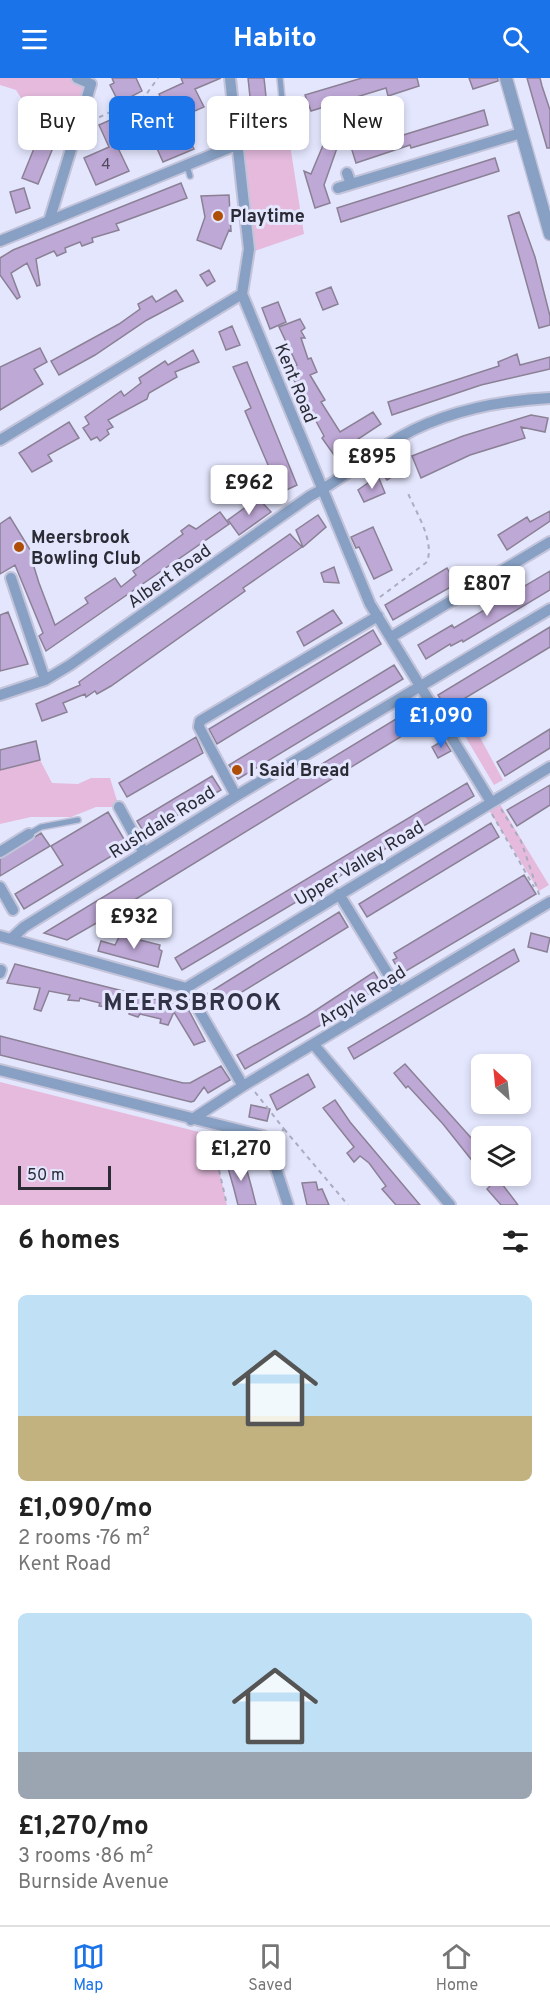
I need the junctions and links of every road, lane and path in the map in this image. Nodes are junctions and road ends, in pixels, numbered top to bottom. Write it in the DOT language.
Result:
graph roads {
  1 [pos="77,78"];
  2 [pos="158,78"];
  3 [pos="230,78"];
  4 [pos="280,78"];
  5 [pos="506,78"];
  6 [pos="87,96"];
  7 [pos="232,96"];
  8 [pos="282,96"];
  9 [pos="97,118"];
  10 [pos="521,133"];
  11 [pos="71,150"];
  12 [pos="229,150"];
  13 [pos="237,150"];
  14 [pos="347,172"];
  15 [pos="351,184"];
  16 [pos="338,188"];
  17 [pos="50,220"];
  18 [pos="550,234"];
  19 [pos="0,241"];
  20 [pos="242,294"];
  21 [pos="550,398"];
  22 [pos="0,440"];
  23 [pos="322,490"];
  24 [pos="406,490"];
  25 [pos="550,542"];
  26 [pos="11,578"];
  27 [pos="370,604"];
  28 [pos="550,609"];
  29 [pos="378,616"];
  30 [pos="391,637"];
  31 [pos="45,680"];
  32 [pos="421,685"];
  33 [pos="0,695"];
  34 [pos="550,767"];
  35 [pos="236,796"];
  36 [pos="491,802"];
  37 [pos="119,807"];
  38 [pos="78,820"];
  39 [pos="29,834"];
  40 [pos="0,852"];
  41 [pos="144,853"];
  42 [pos="0,887"];
  43 [pos="537,892"];
  44 [pos="339,894"];
  45 [pos="549,903"];
  46 [pos="13,910"];
  47 [pos="5,938"];
  48 [pos="186,988"];
  49 [pos="399,993"];
  50 [pos="314,1045"];
  51 [pos="0,1070"];
  52 [pos="243,1086"];
  53 [pos="191,1120"];
  54 [pos="208,1124"];
  55 [pos="284,1129"];
  56 [pos="267,1141"];
  57 [pos="226,1205"];
  58 [pos="288,1205"];
  59 [pos="348,1205"];
  60 [pos="450,1205"];
  1 -- 6 [label="street"];
  2 -- 9 [label="path"];
  3 -- 7 [label="street"];
  4 -- 8 [label="lane"];
  5 -- 10 [label="street"];
  10 -- 15 [label="street"];
  10 -- 18 [label="street"];
  11 -- 17 [label="street"];
  12 -- 17 [label="street"];
  13 -- 20 [label="street"];
  14 -- 15 [label="street"];
  15 -- 16 [label="street"];
  17 -- 19 [label="street"];
  20 -- 22 [label="street"];
  20 -- 23 [label="street, Kent Road"];
  21 -- 23 [label="street, Albert Road"];
  23 -- 27 [label="street, Kent Road"];
  23 -- 31 [label="street, Albert Road"];
  24 -- 27 [label="path"];
  25 -- 30 [label="street"];
  26 -- 31 [label="street"];
  27 -- 29 [label="street, Kent Road"];
  28 -- 32 [label="street, Rushdale Road"];
  29 -- 30 [label="street, Kent Road"];
  29 -- 35 [label="street"];
  30 -- 32 [label="street, Kent Road"];
  31 -- 33 [label="street, Albert Road"];
  32 -- 35 [label="street, Rushdale Road"];
  32 -- 36 [label="street, Kent Road"];
  34 -- 36 [label="street, Upper Valley Road"];
  35 -- 41 [label="street, Rushdale Road"];
  36 -- 43 [label="path"];
  36 -- 43 [label="path"];
  36 -- 44 [label="street, Upper Valley Road"];
  37 -- 41 [label="street"];
  38 -- 39 [label="lane"];
  39 -- 40 [label="street"];
  41 -- 47 [label="street, Rushdale Road"];
  42 -- 46 [label="street"];
  43 -- 45 [label="path"];
  44 -- 48 [label="street, Upper Valley Road"];
  44 -- 49 [label="street"];
  45 -- 49 [label="street, Argyle Road"];
  47 -- 48 [label="street"];
  48 -- 52 [label="street"];
  49 -- 50 [label="street, Argyle Road"];
  50 -- 52 [label="street, Argyle Road"];
  50 -- 60 [label="street"];
  51 -- 53 [label="street"];
  52 -- 53 [label="street, Argyle Road"];
  52 -- 55 [label="path"];
  53 -- 54 [label="street"];
  54 -- 56 [label="street"];
  54 -- 57 [label="path"];
  55 -- 56 [label="path"];
  55 -- 59 [label="path"];
  56 -- 58 [label="street"];
}
